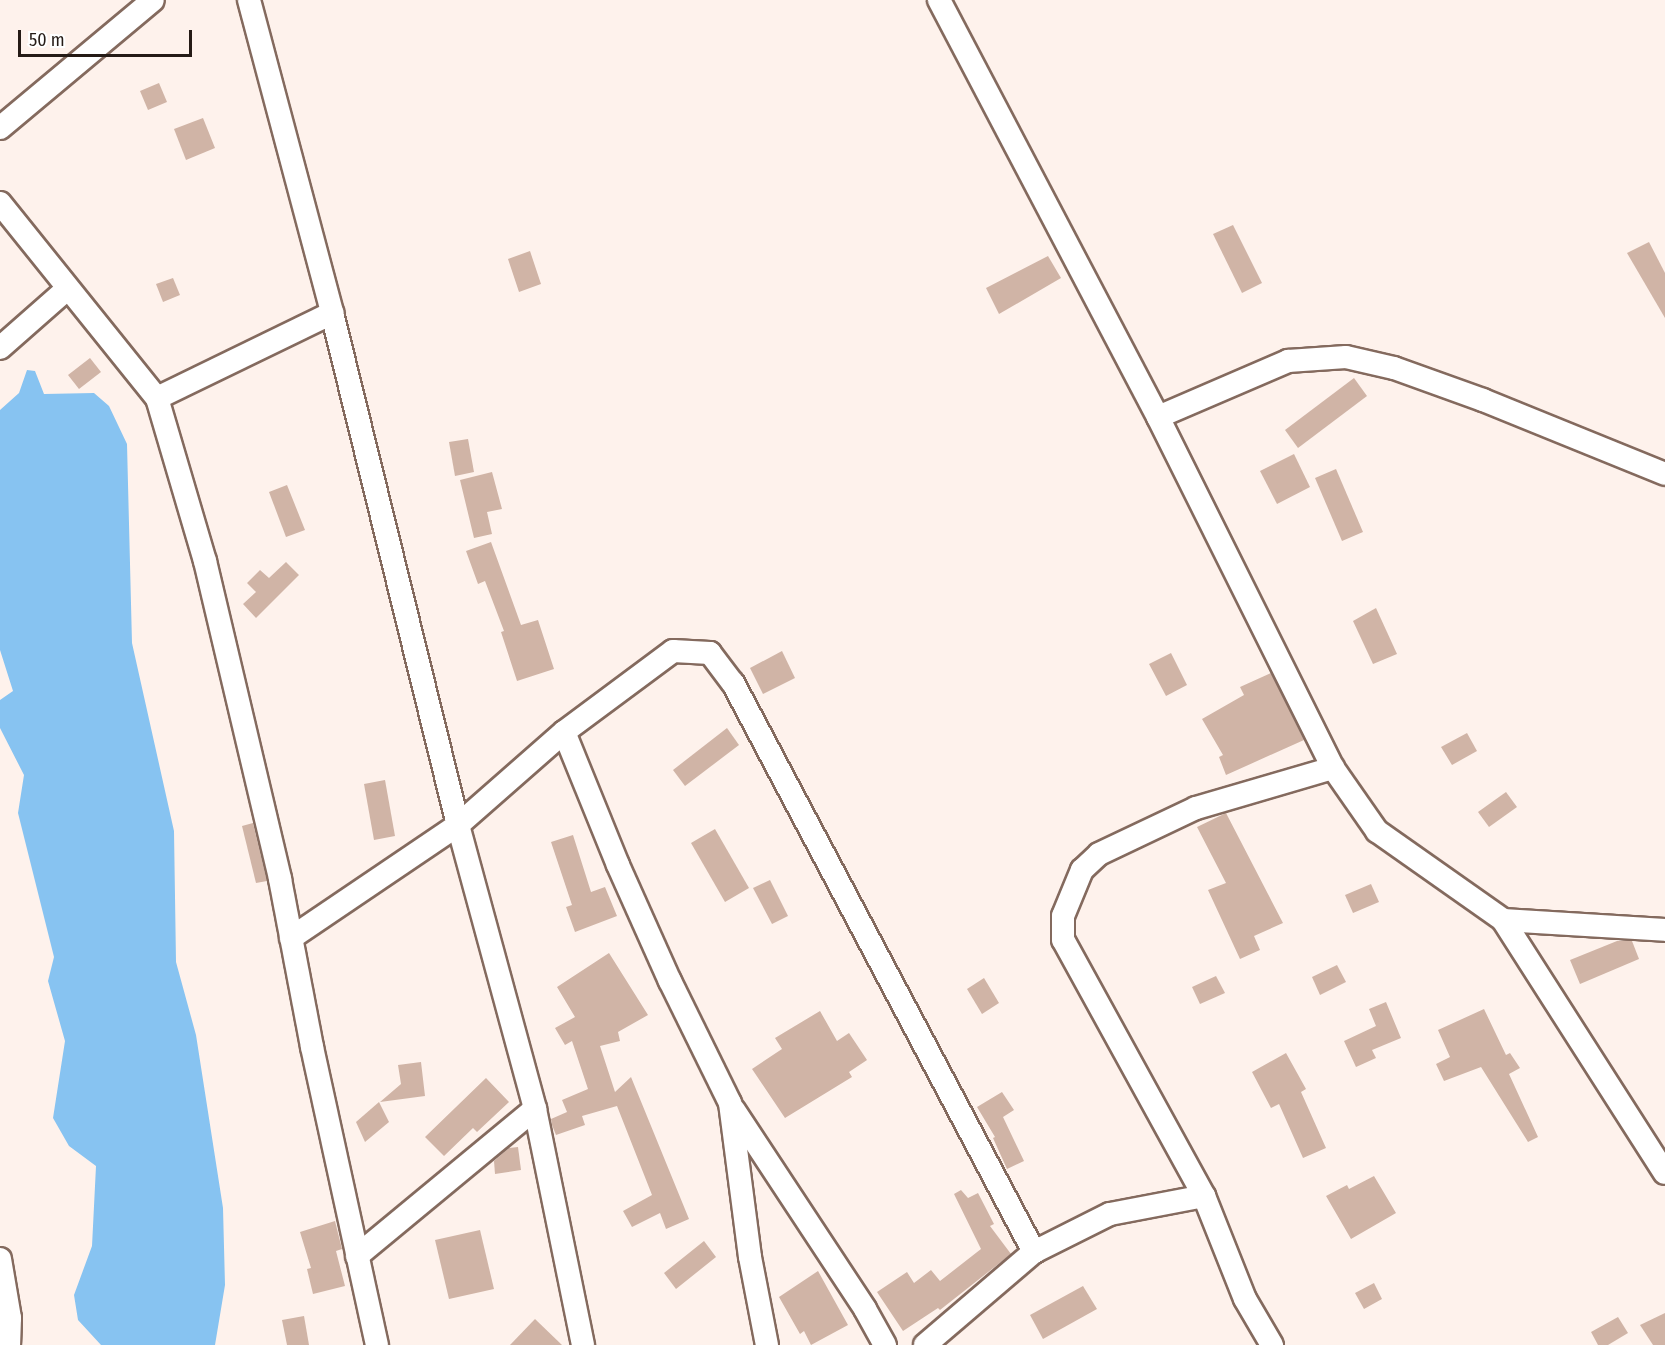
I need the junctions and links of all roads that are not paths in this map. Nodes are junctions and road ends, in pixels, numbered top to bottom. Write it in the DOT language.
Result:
graph roads {
  1 [pos="153,0"];
  2 [pos="249,0"];
  3 [pos="939,0"];
  4 [pos="0,128"];
  5 [pos="0,203"];
  6 [pos="67,289"];
  7 [pos="332,313"];
  8 [pos="0,348"];
  9 [pos="157,398"];
  10 [pos="1158,417"];
  11 [pos="1665,474"];
  12 [pos="564,732"];
  13 [pos="1332,768"];
  14 [pos="459,825"];
  15 [pos="1503,920"];
  16 [pos="1665,930"];
  17 [pos="291,938"];
  18 [pos="730,1103"];
  19 [pos="535,1109"];
  20 [pos="1665,1173"];
  21 [pos="1204,1196"];
  22 [pos="1034,1252"];
  23 [pos="357,1256"];
  24 [pos="0,1259"];
  25 [pos="9,1345"];
  26 [pos="377,1345"];
  27 [pos="583,1345"];
  28 [pos="767,1345"];
  29 [pos="885,1345"];
  30 [pos="925,1345"];
  31 [pos="1272,1345"];
  1 -- 4 [label="street"];
  2 -- 7 [label="street"];
  3 -- 10 [label="street"];
  5 -- 6 [label="street"];
  6 -- 8 [label="street"];
  6 -- 9 [label="street"];
  7 -- 9 [label="street"];
  7 -- 14 [label="street"];
  9 -- 17 [label="street"];
  10 -- 11 [label="street"];
  10 -- 13 [label="street"];
  12 -- 14 [label="street"];
  12 -- 18 [label="street"];
  12 -- 22 [label="street"];
  13 -- 15 [label="street"];
  13 -- 21 [label="street"];
  14 -- 17 [label="street"];
  14 -- 19 [label="street"];
  15 -- 16 [label="street"];
  15 -- 20 [label="street"];
  17 -- 23 [label="street"];
  18 -- 28 [label="street"];
  18 -- 29 [label="street"];
  19 -- 23 [label="street"];
  19 -- 27 [label="street"];
  21 -- 22 [label="street"];
  21 -- 31 [label="street"];
  22 -- 30 [label="street"];
  23 -- 26 [label="street"];
  24 -- 25 [label="street"];
}
